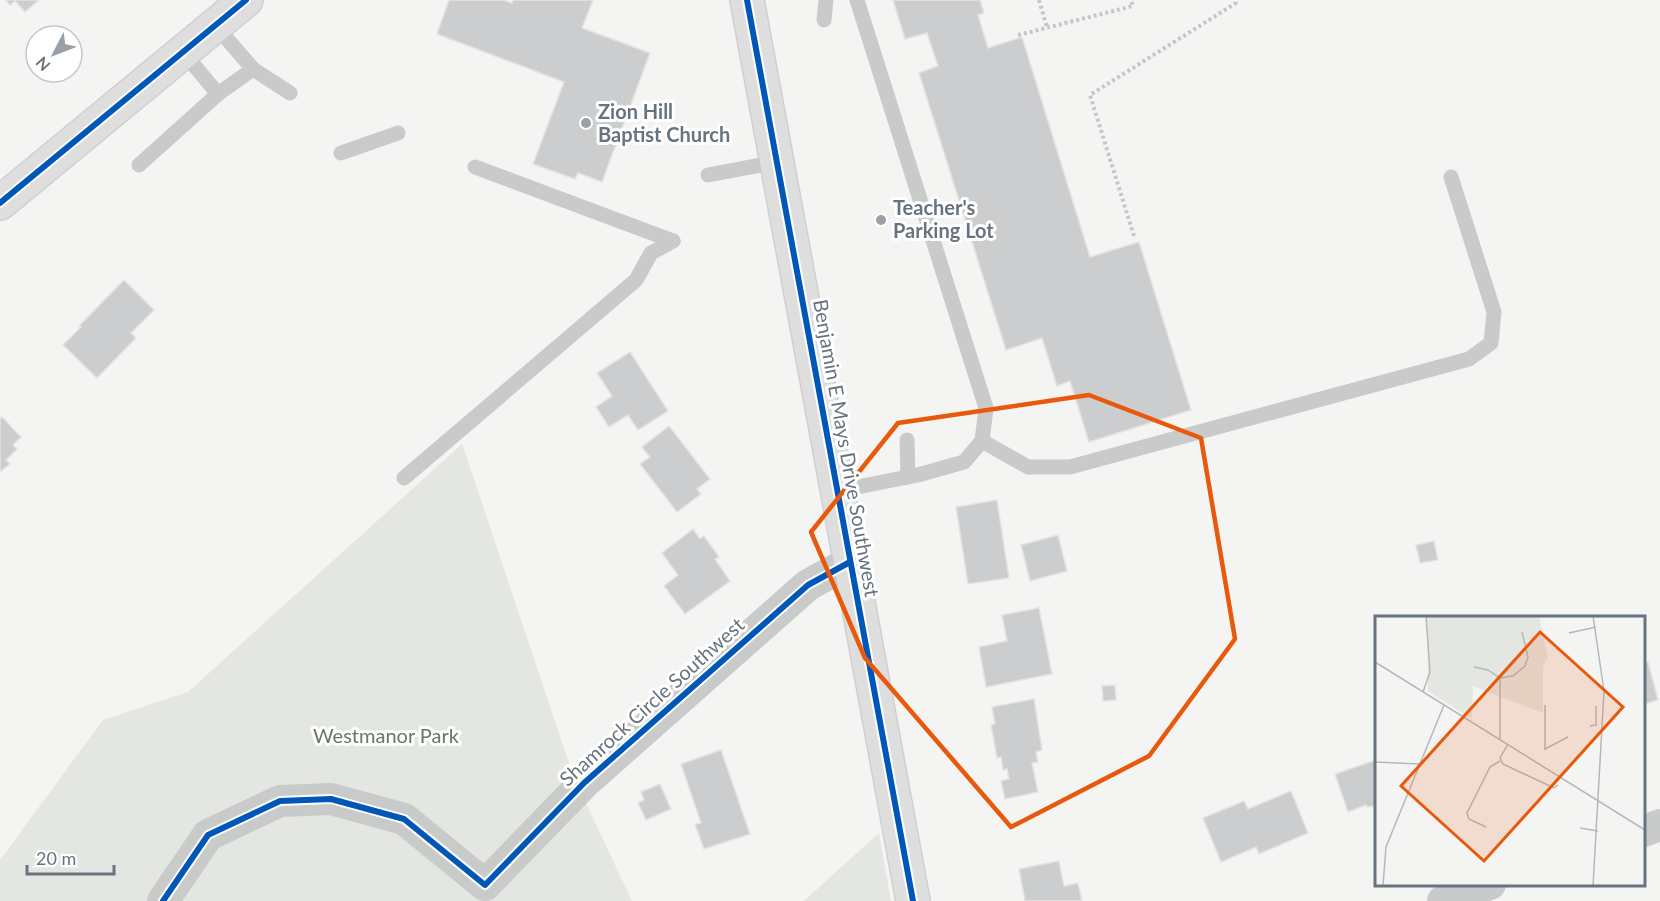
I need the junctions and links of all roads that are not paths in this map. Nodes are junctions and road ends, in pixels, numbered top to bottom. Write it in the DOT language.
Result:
graph roads {
  1 [pos="246,0"];
  2 [pos="747,0"];
  3 [pos="826,0"];
  4 [pos="857,0"];
  5 [pos="824,20"];
  6 [pos="215,25"];
  7 [pos="183,52"];
  8 [pos="253,69"];
  9 [pos="290,93"];
  10 [pos="218,94"];
  11 [pos="398,133"];
  12 [pos="341,153"];
  13 [pos="777,162"];
  14 [pos="139,165"];
  15 [pos="475,167"];
  16 [pos="708,175"];
  17 [pos="1451,177"];
  18 [pos="0,203"];
  19 [pos="907,440"];
  20 [pos="982,441"];
  21 [pos="908,477"];
  22 [pos="404,478"];
  23 [pos="837,491"];
  24 [pos="850,562"];
  25 [pos="1660,825"];
  26 [pos="1645,831"];
  27 [pos="1487,886"];
  28 [pos="484,893"];
  29 [pos="163,901"];
  30 [pos="913,901"];
  31 [pos="1443,901"];
  1 -- 6 [label="street"];
  2 -- 13 [label="street, Benjamin E Mays Drive Southwest"];
  3 -- 5 [label="lane"];
  4 -- 20 [label="lane"];
  6 -- 7 [label="street"];
  6 -- 8 [label="lane"];
  7 -- 10 [label="lane"];
  7 -- 18 [label="street"];
  8 -- 9 [label="lane"];
  8 -- 10 [label="lane"];
  10 -- 14 [label="lane"];
  11 -- 12 [label="lane"];
  13 -- 16 [label="lane"];
  13 -- 23 [label="street, Benjamin E Mays Drive Southwest"];
  15 -- 22 [label="lane"];
  17 -- 20 [label="lane"];
  19 -- 21 [label="lane"];
  20 -- 21 [label="lane"];
  21 -- 23 [label="lane"];
  23 -- 24 [label="street, Benjamin E Mays Drive Southwest"];
  24 -- 28 [label="street, Shamrock Circle Southwest"];
  24 -- 30 [label="street, Benjamin E Mays Drive Southwest"];
  25 -- 26 [label="street"];
  27 -- 31 [label="street"];
  28 -- 29 [label="street, Shamrock Circle Southwest"];
}
